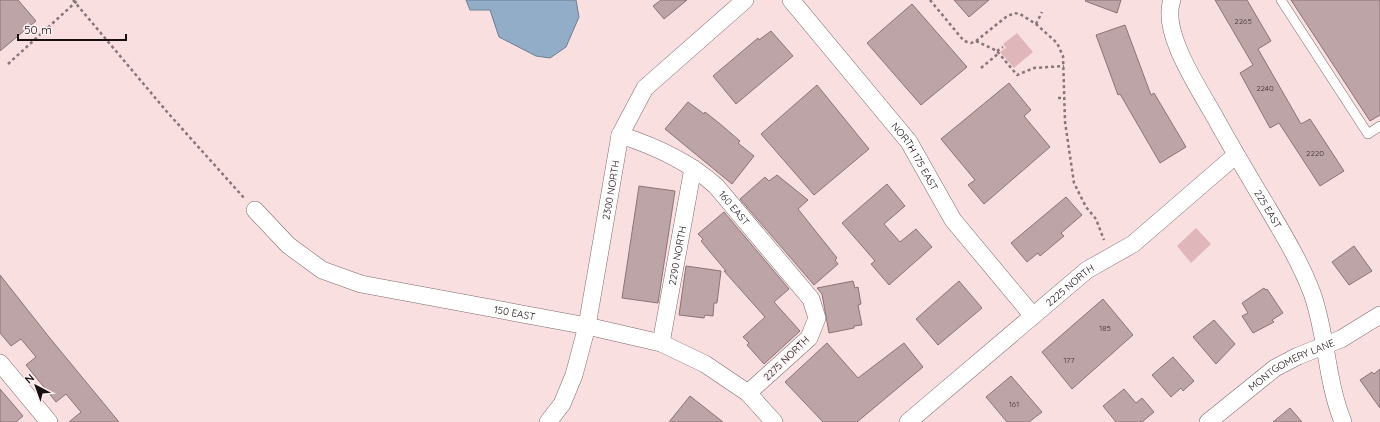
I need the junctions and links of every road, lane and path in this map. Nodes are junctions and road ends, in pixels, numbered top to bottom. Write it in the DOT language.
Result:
graph roads {
  1 [pos="78,0"];
  2 [pos="745,0"];
  3 [pos="791,0"];
  4 [pos="930,0"];
  5 [pos="1281,0"];
  6 [pos="74,1"];
  7 [pos="1171,3"];
  8 [pos="1042,12"];
  9 [pos="1036,24"];
  10 [pos="976,41"];
  11 [pos="1003,47"];
  12 [pos="998,52"];
  13 [pos="8,64"];
  14 [pos="1064,66"];
  15 [pos="981,68"];
  16 [pos="1058,98"];
  17 [pos="1064,98"];
  18 [pos="1380,126"];
  19 [pos="620,135"];
  20 [pos="1236,155"];
  21 [pos="693,168"];
  22 [pos="255,210"];
  23 [pos="1104,240"];
  24 [pos="1380,315"];
  25 [pos="1033,316"];
  26 [pos="817,318"];
  27 [pos="587,326"];
  28 [pos="661,343"];
  29 [pos="1324,346"];
  30 [pos="0,363"];
  31 [pos="748,393"];
  32 [pos="48,422"];
  33 [pos="548,422"];
  34 [pos="774,422"];
  35 [pos="908,422"];
  36 [pos="1208,422"];
  37 [pos="1344,422"];
  1 -- 6 [label="path"];
  2 -- 19 [label="street, 2300 NORTH"];
  3 -- 25 [label="street, NORTH 175 EAST"];
  4 -- 10 [label="path"];
  5 -- 18 [label="lane"];
  6 -- 13 [label="path"];
  6 -- 22 [label="path"];
  7 -- 20 [label="street, 225 EAST"];
  8 -- 9 [label="path"];
  9 -- 10 [label="path"];
  9 -- 14 [label="path"];
  10 -- 12 [label="path"];
  11 -- 12 [label="path"];
  12 -- 14 [label="path"];
  12 -- 15 [label="path"];
  14 -- 17 [label="path"];
  16 -- 17 [label="path"];
  17 -- 23 [label="path"];
  19 -- 21 [label="street, 160 EAST"];
  19 -- 27 [label="street, 2300 NORTH"];
  20 -- 25 [label="street, 2225 NORTH"];
  20 -- 29 [label="street, 225 EAST"];
  21 -- 26 [label="street, 160 EAST"];
  21 -- 28 [label="street, 2290 NORTH"];
  22 -- 27 [label="street, 150 EAST"];
  24 -- 29 [label="street, MONTGOMERY LANE"];
  25 -- 35 [label="street, 2225 NORTH"];
  26 -- 31 [label="street, 2275 NORTH"];
  27 -- 28 [label="street, 150 EAST"];
  27 -- 33 [label="street, 2300 NORTH"];
  28 -- 31 [label="street, 150 EAST"];
  29 -- 36 [label="street, MONTGOMERY LANE"];
  29 -- 37 [label="street, 225 EAST"];
  30 -- 32 [label="street"];
  31 -- 34 [label="street, 150 EAST"];
}
